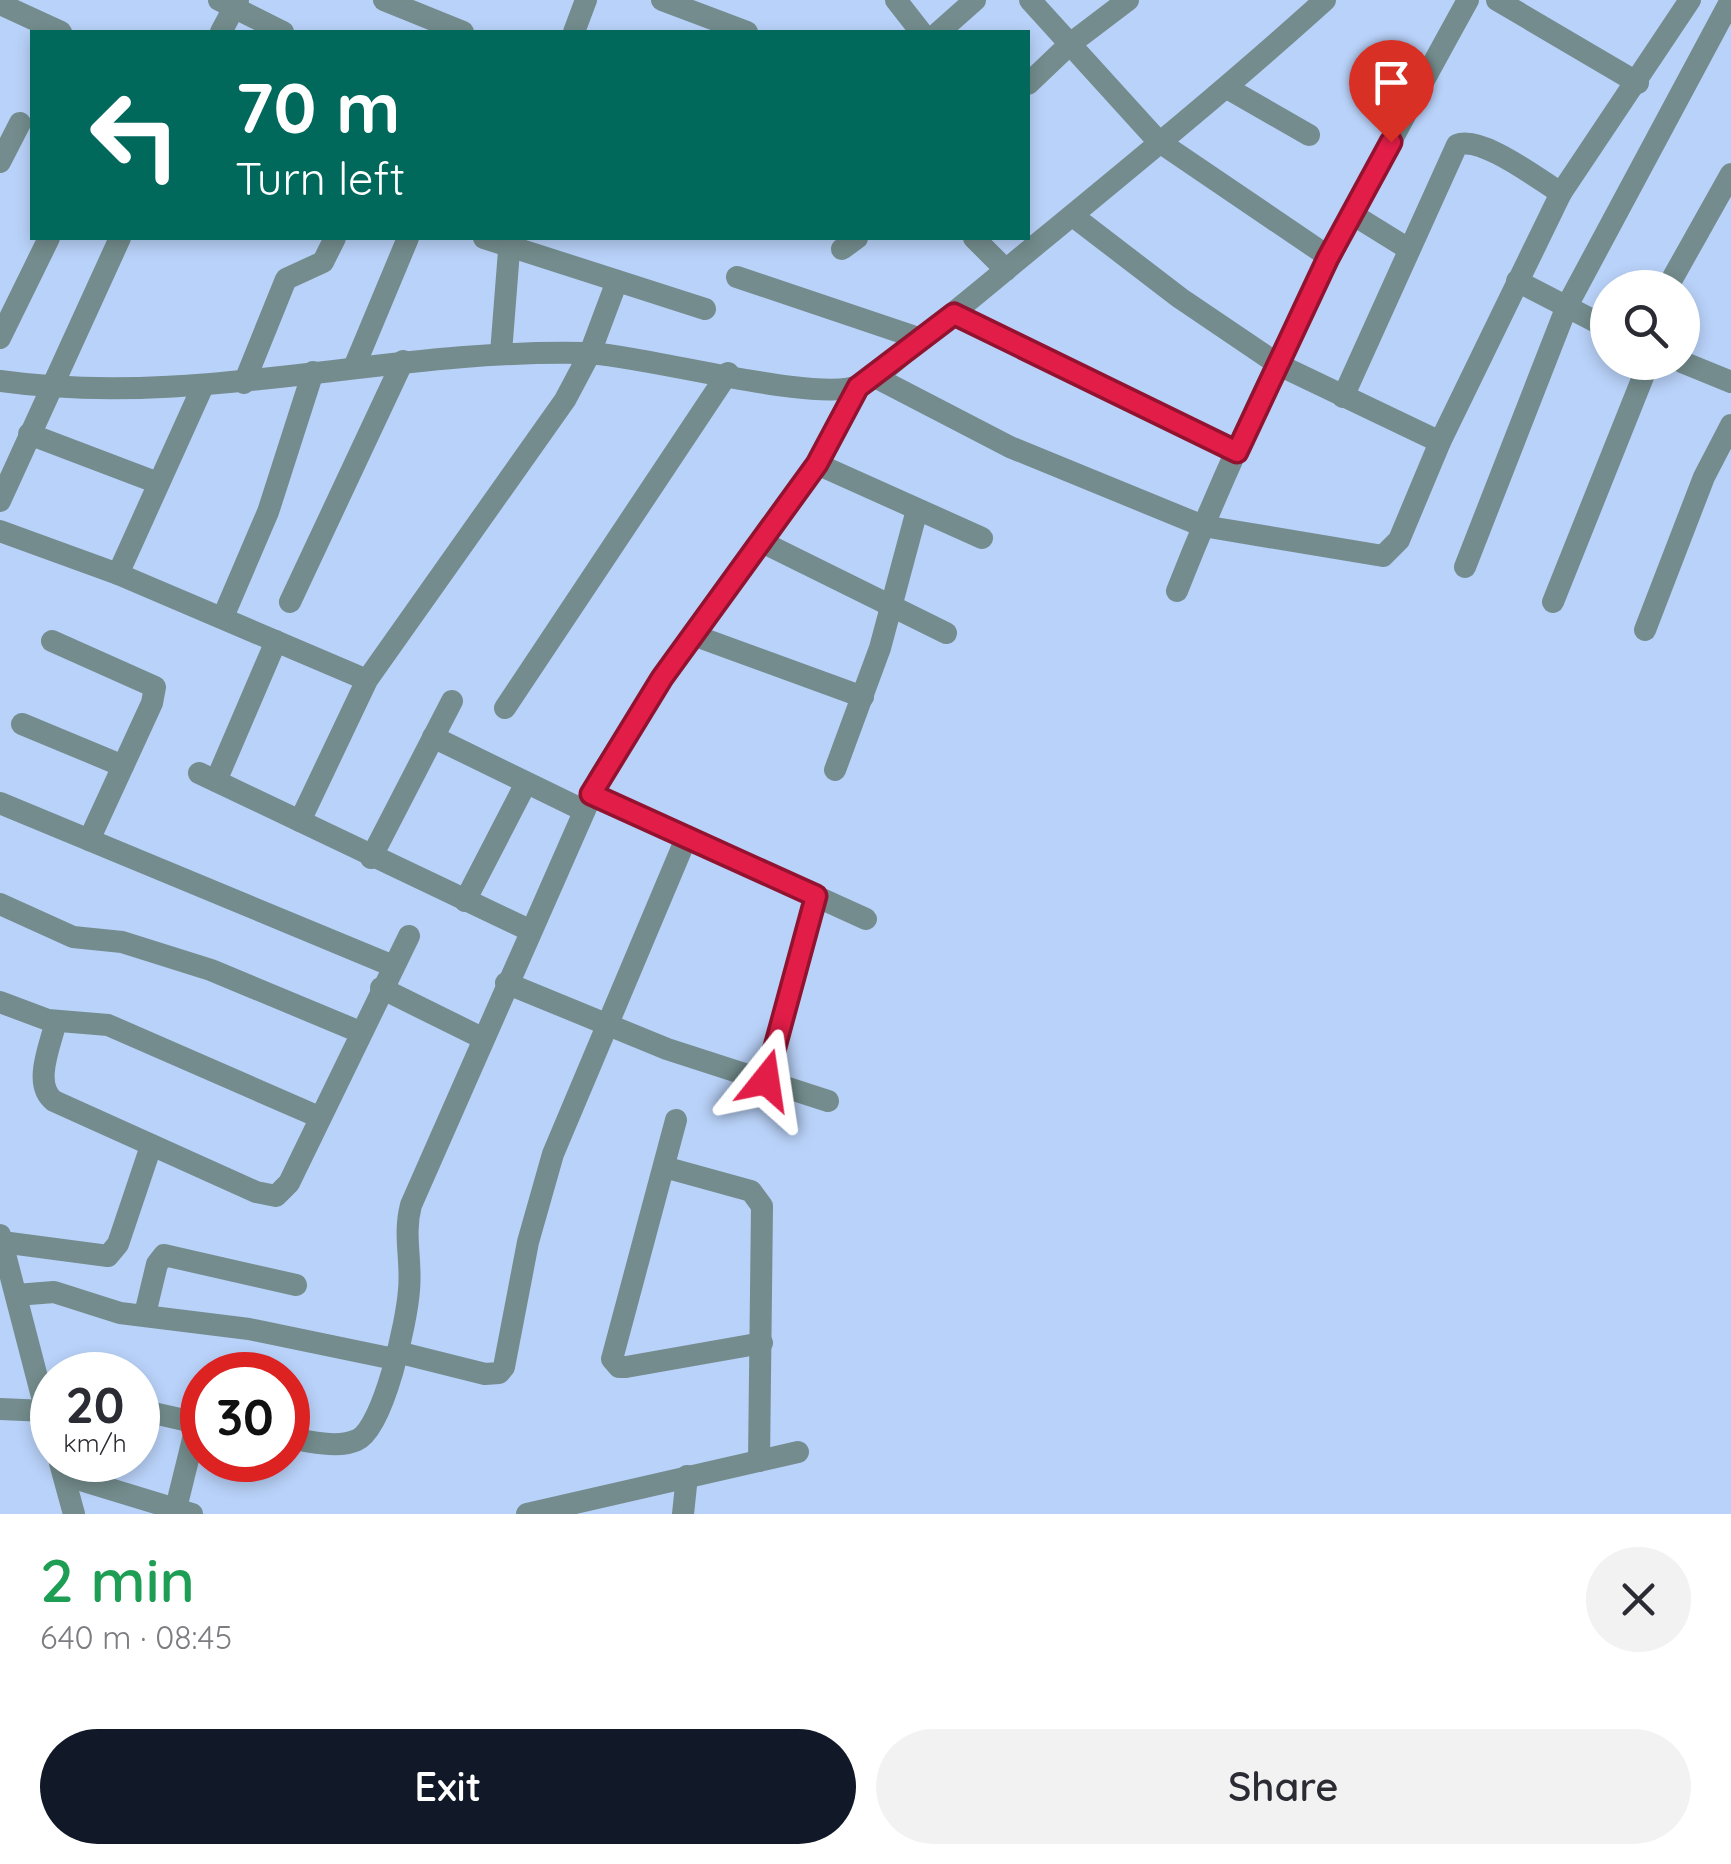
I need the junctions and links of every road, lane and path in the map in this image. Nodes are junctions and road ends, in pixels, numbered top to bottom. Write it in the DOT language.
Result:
graph roads {
  1 [pos="384,0"];
  2 [pos="586,0"];
  3 [pos="662,0"];
  4 [pos="896,0"];
  5 [pos="975,0"];
  6 [pos="1030,0"];
  7 [pos="1128,0"];
  8 [pos="1325,0"];
  9 [pos="1468,0"];
  10 [pos="1497,0"];
  11 [pos="1690,0"];
  12 [pos="1731,0"];
  13 [pos="230,2"];
  14 [pos="0,4"];
  15 [pos="57,30"];
  16 [pos="222,30"];
  17 [pos="279,30"];
  18 [pos="458,30"];
  19 [pos="575,30"];
  20 [pos="742,30"];
  21 [pos="920,30"];
  22 [pos="940,30"];
  23 [pos="1070,44"];
  24 [pos="1030,82"];
  25 [pos="1638,83"];
  26 [pos="1227,88"];
  27 [pos="17,122"];
  28 [pos="1309,136"];
  29 [pos="1158,140"];
  30 [pos="0,162"];
  31 [pos="1731,174"];
  32 [pos="1561,193"];
  33 [pos="1352,214"];
  34 [pos="1072,216"];
  35 [pos="48,240"];
  36 [pos="119,240"];
  37 [pos="335,240"];
  38 [pos="407,240"];
  39 [pos="976,240"];
  40 [pos="510,242"];
  41 [pos="1408,248"];
  42 [pos="1328,258"];
  43 [pos="1006,270"];
  44 [pos="1678,270"];
  45 [pos="737,277"];
  46 [pos="617,281"];
  47 [pos="1517,281"];
  48 [pos="1567,306"];
  49 [pos="705,308"];
  50 [pos="954,314"];
  51 [pos="1590,318"];
  52 [pos="0,338"];
  53 [pos="921,339"];
  54 [pos="501,353"];
  55 [pos="590,354"];
  56 [pos="403,360"];
  57 [pos="355,365"];
  58 [pos="1279,365"];
  59 [pos="1700,369"];
  60 [pos="313,372"];
  61 [pos="728,374"];
  62 [pos="1643,380"];
  63 [pos="0,381"];
  64 [pos="866,382"];
  65 [pos="1731,382"];
  66 [pos="244,383"];
  67 [pos="50,388"];
  68 [pos="202,388"];
  69 [pos="1343,397"];
  70 [pos="1731,425"];
  71 [pos="30,434"];
  72 [pos="1440,442"];
  73 [pos="1237,452"];
  74 [pos="817,464"];
  75 [pos="158,483"];
  76 [pos="2,489"];
  77 [pos="917,510"];
  78 [pos="1203,526"];
  79 [pos="0,531"];
  80 [pos="982,538"];
  81 [pos="762,542"];
  82 [pos="1466,567"];
  83 [pos="118,574"];
  84 [pos="1177,591"];
  85 [pos="290,602"];
  86 [pos="1553,602"];
  87 [pos="890,603"];
  88 [pos="223,617"];
  89 [pos="1645,630"];
  90 [pos="946,633"];
  91 [pos="693,635"];
  92 [pos="52,641"];
  93 [pos="276,641"];
  94 [pos="367,680"];
  95 [pos="863,697"];
  96 [pos="452,701"];
  97 [pos="505,708"];
  98 [pos="22,724"];
  99 [pos="432,737"];
  100 [pos="123,766"];
  101 [pos="835,770"];
  102 [pos="526,783"];
  103 [pos="587,802"];
  104 [pos="0,803"];
  105 [pos="300,822"];
  106 [pos="687,836"];
  107 [pos="89,840"];
  108 [pos="372,858"];
  109 [pos="816,896"];
  110 [pos="466,901"];
  111 [pos="0,904"];
  112 [pos="866,919"];
  113 [pos="529,930"];
  114 [pos="409,936"];
  115 [pos="393,966"];
  116 [pos="506,983"];
  117 [pos="382,988"];
  118 [pos="0,1002"];
  119 [pos="56,1021"];
  120 [pos="604,1026"];
  121 [pos="360,1032"];
  122 [pos="482,1038"];
  123 [pos="766,1080"];
  124 [pos="828,1101"];
  125 [pos="319,1117"];
  126 [pos="676,1120"];
  127 [pos="152,1146"];
  128 [pos="664,1167"];
  129 [pos="1,1238"];
  130 [pos="296,1284"];
  131 [pos="16,1295"];
  132 [pos="146,1314"];
  133 [pos="762,1343"];
  134 [pos="31,1352"];
  135 [pos="396,1355"];
  136 [pos="0,1409"];
  137 [pos="30,1410"];
  138 [pos="310,1440"];
  139 [pos="798,1452"];
  140 [pos="758,1460"];
  141 [pos="688,1476"];
  142 [pos="66,1482"];
  143 [pos="104,1482"];
  144 [pos="189,1482"];
  145 [pos="184,1511"];
  146 [pos="538,1512"];
  147 [pos="74,1514"];
  148 [pos="683,1514"];
  1 -- 18 [label="street"];
  2 -- 19 [label="street"];
  3 -- 20 [label="street"];
  4 -- 21 [label="street"];
  5 -- 22 [label="street"];
  6 -- 23 [label="street"];
  7 -- 23 [label="street"];
  8 -- 26 [label="street"];
  9 -- 33 [label="street"];
  10 -- 25 [label="street"];
  11 -- 25 [label="street"];
  12 -- 48 [label="street"];
  13 -- 16 [label="street"];
  13 -- 17 [label="street"];
  14 -- 15 [label="street"];
  23 -- 24 [label="street"];
  23 -- 29 [label="street"];
  25 -- 32 [label="street"];
  26 -- 28 [label="street"];
  26 -- 29 [label="street"];
  27 -- 30 [label="street"];
  29 -- 34 [label="street"];
  29 -- 42 [label="street"];
  31 -- 44 [label="street"];
  32 -- 41 [label="street"];
  32 -- 47 [label="street"];
  33 -- 41 [label="street"];
  33 -- 42 [label="street"];
  34 -- 43 [label="street"];
  34 -- 58 [label="street"];
  35 -- 52 [label="street"];
  36 -- 67 [label="street"];
  37 -- 66 [label="street"];
  38 -- 57 [label="street"];
  39 -- 43 [label="street"];
  40 -- 46 [label="street"];
  40 -- 54 [label="street"];
  41 -- 69 [label="street"];
  42 -- 58 [label="street"];
  43 -- 50 [label="street"];
  45 -- 53 [label="street"];
  46 -- 49 [label="street"];
  46 -- 55 [label="street"];
  47 -- 48 [label="street"];
  47 -- 72 [label="street"];
  48 -- 51 [label="street"];
  48 -- 82 [label="street"];
  50 -- 53 [label="street"];
  50 -- 73 [label="street"];
  53 -- 64 [label="street"];
  54 -- 55 [label="street"];
  54 -- 56 [label="street"];
  55 -- 61 [label="street"];
  55 -- 94 [label="street"];
  56 -- 57 [label="street"];
  56 -- 85 [label="street"];
  57 -- 60 [label="street"];
  58 -- 69 [label="street"];
  58 -- 73 [label="street"];
  59 -- 65 [label="street"];
  60 -- 66 [label="street"];
  60 -- 88 [label="street"];
  61 -- 64 [label="street"];
  61 -- 97 [label="street"];
  62 -- 86 [label="street"];
  63 -- 67 [label="street"];
  64 -- 74 [label="street"];
  64 -- 78 [label="street"];
  66 -- 68 [label="street"];
  67 -- 68 [label="street"];
  67 -- 71 [label="street"];
  68 -- 75 [label="street"];
  69 -- 72 [label="street"];
  70 -- 89 [label="street"];
  71 -- 75 [label="street"];
  71 -- 76 [label="street"];
  72 -- 78 [label="street"];
  73 -- 78 [label="street"];
  74 -- 77 [label="street"];
  74 -- 81 [label="street"];
  75 -- 83 [label="street"];
  77 -- 80 [label="street"];
  77 -- 87 [label="street"];
  78 -- 84 [label="street"];
  79 -- 83 [label="street"];
  81 -- 87 [label="street"];
  81 -- 91 [label="street"];
  83 -- 88 [label="street"];
  87 -- 90 [label="street"];
  87 -- 95 [label="street"];
  88 -- 93 [label="street"];
  91 -- 95 [label="street"];
  91 -- 103 [label="street"];
  92 -- 100 [label="street"];
  93 -- 94 [label="street"];
  93 -- 105 [label="street"];
  94 -- 105 [label="street"];
  95 -- 101 [label="street"];
  96 -- 99 [label="street"];
  98 -- 100 [label="street"];
  99 -- 102 [label="street"];
  99 -- 108 [label="street"];
  100 -- 107 [label="street"];
  102 -- 103 [label="street"];
  102 -- 110 [label="street"];
  103 -- 106 [label="street"];
  103 -- 113 [label="street"];
  104 -- 107 [label="street"];
  105 -- 108 [label="street"];
  106 -- 109 [label="street"];
  106 -- 120 [label="street"];
  107 -- 115 [label="street"];
  108 -- 110 [label="street"];
  109 -- 112 [label="street"];
  109 -- 123 [label="street"];
  110 -- 113 [label="street"];
  111 -- 121 [label="street"];
  113 -- 116 [label="street"];
  114 -- 115 [label="street"];
  115 -- 117 [label="street"];
  116 -- 120 [label="street"];
  116 -- 122 [label="street"];
  117 -- 121 [label="street"];
  117 -- 122 [label="street"];
  118 -- 119 [label="street"];
  119 -- 125 [label="street"];
  119 -- 127 [label="street"];
  120 -- 123 [label="street"];
  120 -- 135 [label="street"];
  121 -- 125 [label="street"];
  122 -- 135 [label="street"];
  123 -- 124 [label="street"];
  125 -- 127 [label="street"];
  126 -- 128 [label="street"];
  127 -- 129 [label="street"];
  128 -- 133 [label="street"];
  128 -- 133 [label="street"];
  129 -- 131 [label="street"];
  130 -- 132 [label="street"];
  131 -- 132 [label="street"];
  131 -- 134 [label="street"];
  132 -- 135 [label="street"];
  133 -- 140 [label="street"];
  135 -- 138 [label="street"];
  136 -- 137 [label="street"];
  139 -- 140 [label="street"];
  140 -- 141 [label="street"];
  141 -- 146 [label="street"];
  141 -- 148 [label="street"];
  142 -- 147 [label="street"];
  143 -- 145 [label="street"];
  144 -- 145 [label="street"];
}
